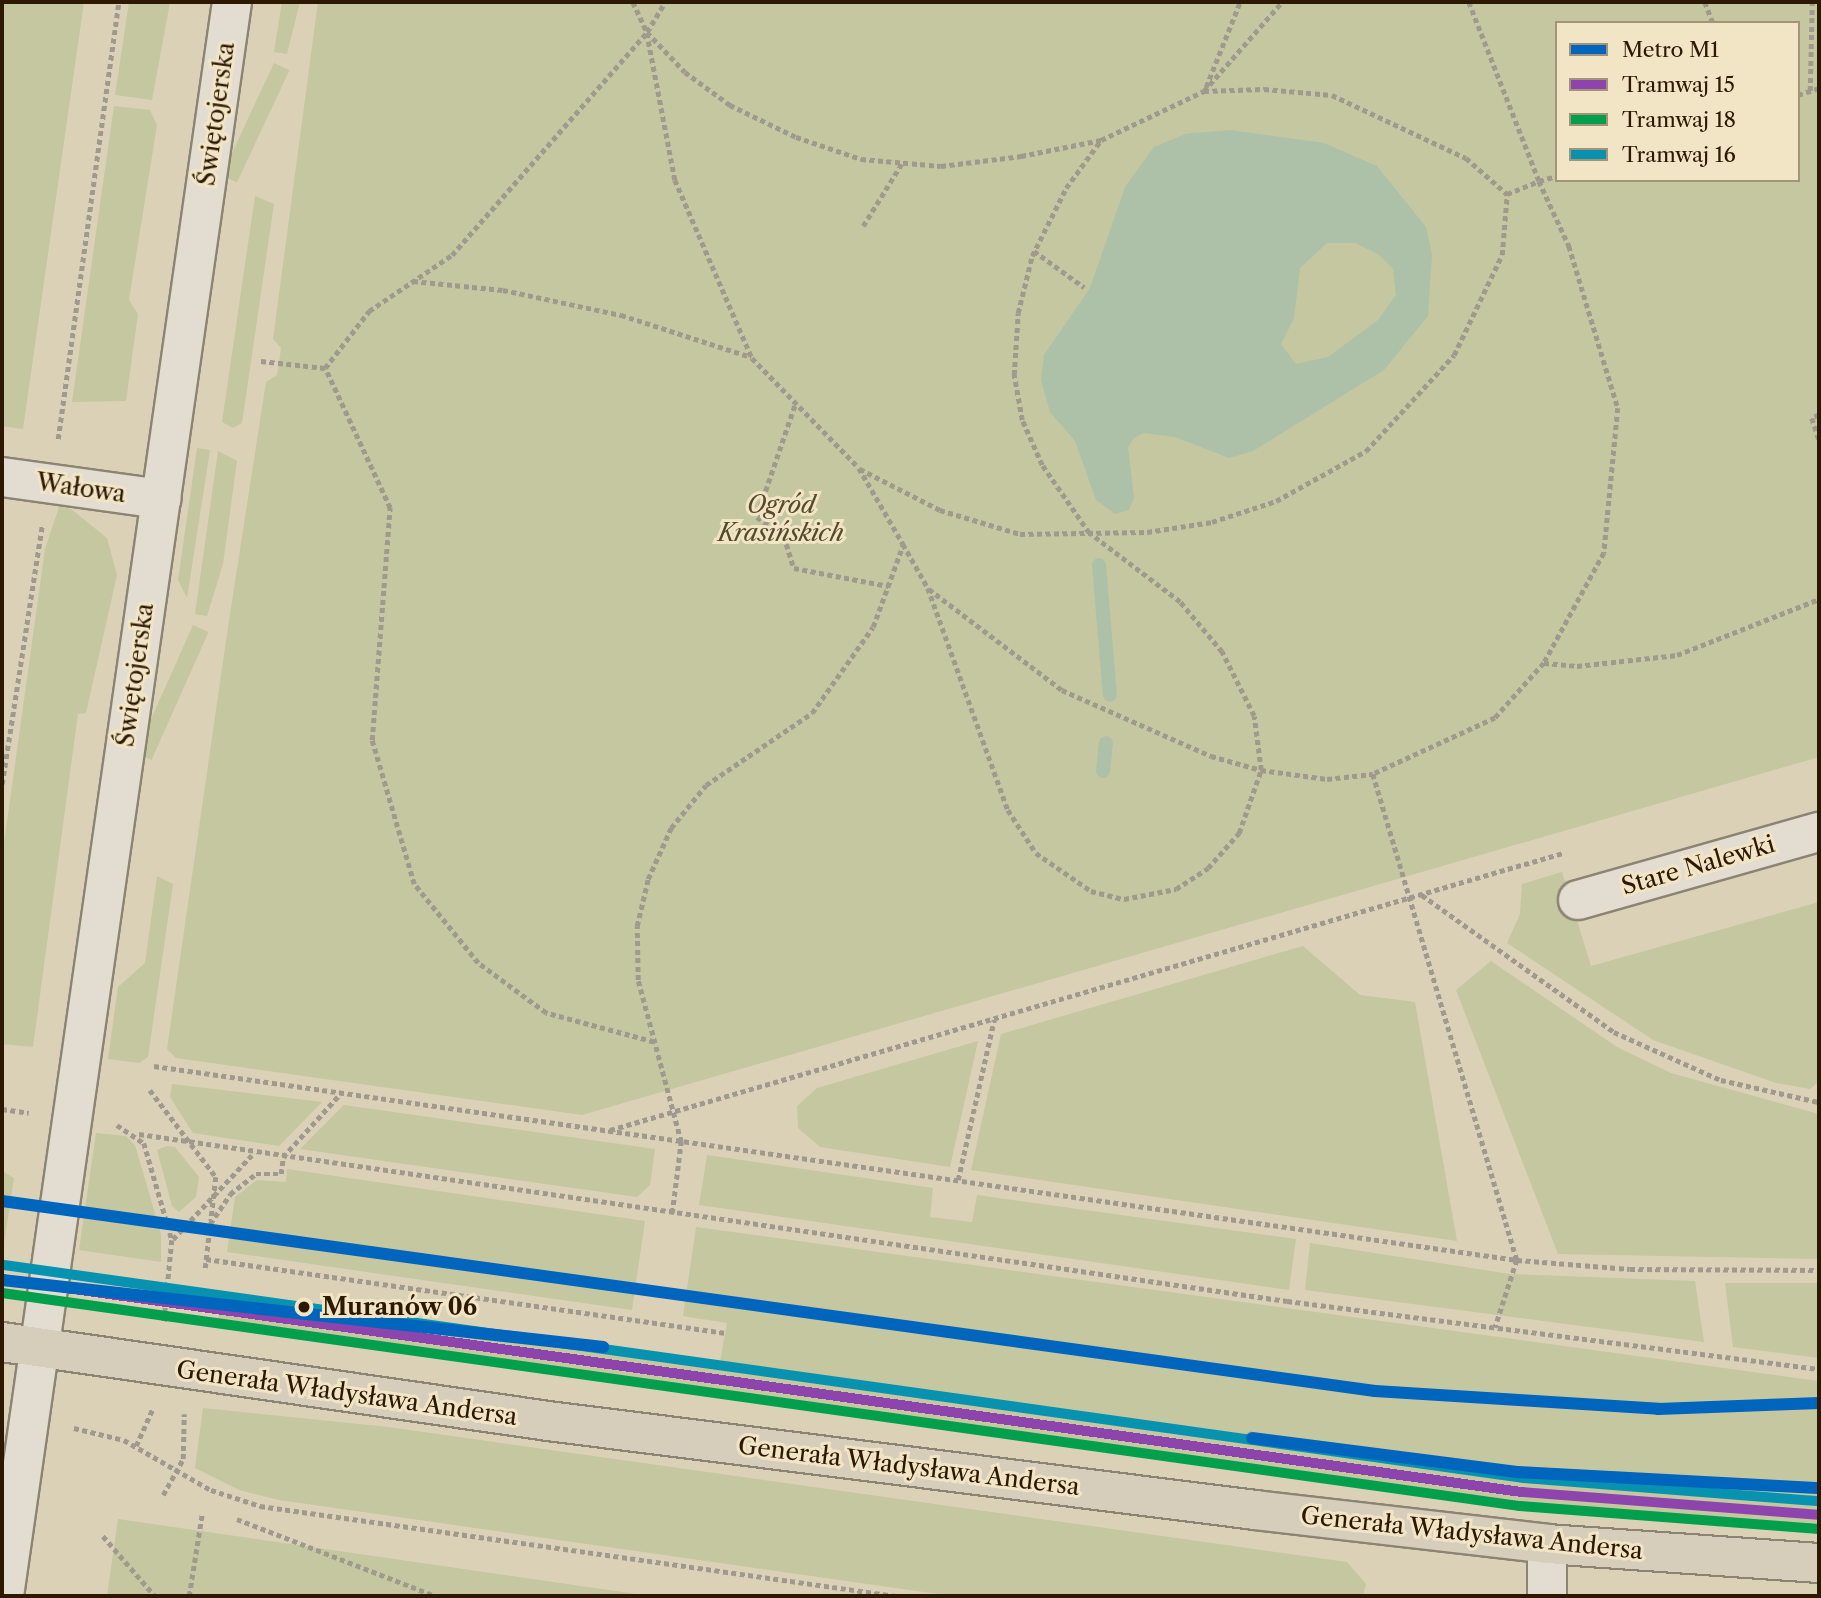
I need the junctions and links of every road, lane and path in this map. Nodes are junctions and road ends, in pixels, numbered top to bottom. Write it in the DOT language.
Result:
graph roads {
  1 [pos="119,2"];
  2 [pos="232,2"];
  3 [pos="633,2"];
  4 [pos="665,2"];
  5 [pos="1240,2"];
  6 [pos="1282,2"];
  7 [pos="1469,2"];
  8 [pos="1705,2"];
  9 [pos="1812,2"];
  10 [pos="1712,21"];
  11 [pos="647,32"];
  12 [pos="1819,88"];
  13 [pos="1204,91"];
  14 [pos="1811,91"];
  15 [pos="1800,94"];
  16 [pos="1101,140"];
  17 [pos="902,163"];
  18 [pos="1555,177"];
  19 [pos="1539,181"];
  20 [pos="1507,194"];
  21 [pos="863,226"];
  22 [pos="1034,251"];
  23 [pos="413,281"];
  24 [pos="1084,286"];
  25 [pos="752,358"];
  26 [pos="261,360"];
  27 [pos="325,368"];
  28 [pos="795,406"];
  29 [pos="1819,415"];
  30 [pos="1819,440"];
  31 [pos="56,452"];
  32 [pos="859,468"];
  33 [pos="2,477"];
  34 [pos="161,499"];
  35 [pos="45,516"];
  36 [pos="1089,533"];
  37 [pos="903,544"];
  38 [pos="888,586"];
  39 [pos="928,589"];
  40 [pos="1819,598"];
  41 [pos="1544,663"];
  42 [pos="1261,770"];
  43 [pos="1373,774"];
  44 [pos="2,784"];
  45 [pos="1819,832"];
  46 [pos="1563,853"];
  47 [pos="1422,895"];
  48 [pos="1408,899"];
  49 [pos="1578,900"];
  50 [pos="994,1020"];
  51 [pos="654,1042"];
  52 [pos="154,1066"];
  53 [pos="150,1090"];
  54 [pos="342,1093"];
  55 [pos="1818,1101"];
  56 [pos="2,1109"];
  57 [pos="23,1112"];
  58 [pos="674,1112"];
  59 [pos="107,1124"];
  60 [pos="606,1131"];
  61 [pos="139,1135"];
  62 [pos="184,1140"];
  63 [pos="681,1142"];
  64 [pos="253,1154"];
  65 [pos="283,1157"];
  66 [pos="958,1180"];
  67 [pos="215,1191"];
  68 [pos="672,1213"];
  69 [pos="211,1224"];
  70 [pos="172,1240"];
  71 [pos="206,1259"];
  72 [pos="1517,1260"];
  73 [pos="205,1268"];
  74 [pos="1819,1270"];
  75 [pos="165,1313"];
  76 [pos="1495,1328"];
  77 [pos="726,1333"];
  78 [pos="2,1342"];
  79 [pos="39,1348"];
  80 [pos="1819,1370"];
  81 [pos="154,1398"];
  82 [pos="184,1402"];
  83 [pos="89,1430"];
  84 [pos="136,1446"];
  85 [pos="178,1470"];
  86 [pos="163,1495"];
  87 [pos="202,1514"];
  88 [pos="237,1519"];
  89 [pos="103,1536"];
  90 [pos="1547,1544"];
  91 [pos="1819,1563"];
  92 [pos="4,1596"];
  93 [pos="155,1596"];
  94 [pos="189,1596"];
  95 [pos="436,1596"];
  96 [pos="896,1596"];
  97 [pos="1547,1596"];
  1 -- 31 [label="path"];
  2 -- 34 [label="street, Świętojerska"];
  3 -- 11 [label="path"];
  4 -- 11 [label="path"];
  5 -- 13 [label="path"];
  6 -- 13 [label="path"];
  7 -- 19 [label="path"];
  8 -- 10 [label="path"];
  9 -- 14 [label="path"];
  11 -- 17 [label="path"];
  11 -- 23 [label="path"];
  11 -- 25 [label="path"];
  12 -- 14 [label="path"];
  13 -- 16 [label="path"];
  13 -- 20 [label="path"];
  14 -- 15 [label="path"];
  16 -- 17 [label="path"];
  16 -- 22 [label="path"];
  17 -- 21 [label="path"];
  18 -- 19 [label="path"];
  19 -- 20 [label="path"];
  19 -- 41 [label="path"];
  20 -- 36 [label="path"];
  22 -- 24 [label="path"];
  22 -- 36 [label="path"];
  23 -- 25 [label="path"];
  23 -- 27 [label="path"];
  25 -- 28 [label="path"];
  26 -- 27 [label="path"];
  27 -- 51 [label="path"];
  28 -- 32 [label="path"];
  28 -- 38 [label="path"];
  29 -- 30 [label="path"];
  32 -- 36 [label="path"];
  32 -- 37 [label="path"];
  33 -- 34 [label="street, Wałowa"];
  34 -- 79 [label="street, Świętojerska"];
  35 -- 44 [label="path"];
  36 -- 42 [label="path"];
  37 -- 38 [label="path"];
  37 -- 39 [label="path"];
  38 -- 51 [label="path"];
  39 -- 42 [label="path"];
  39 -- 42 [label="path"];
  40 -- 41 [label="path"];
  41 -- 43 [label="path"];
  42 -- 43 [label="path"];
  43 -- 48 [label="path"];
  45 -- 49 [label="street, Stare Nalewki"];
  46 -- 47 [label="path"];
  47 -- 48 [label="path"];
  47 -- 55 [label="path"];
  48 -- 50 [label="path"];
  48 -- 72 [label="path"];
  50 -- 58 [label="path"];
  50 -- 66 [label="path"];
  51 -- 58 [label="path"];
  52 -- 54 [label="path"];
  53 -- 62 [label="path"];
  54 -- 60 [label="path"];
  54 -- 65 [label="path"];
  56 -- 57 [label="path"];
  58 -- 60 [label="path"];
  58 -- 63 [label="path"];
  59 -- 61 [label="path"];
  60 -- 63 [label="path"];
  61 -- 62 [label="path"];
  61 -- 70 [label="path"];
  62 -- 64 [label="path"];
  62 -- 67 [label="path"];
  63 -- 66 [label="path"];
  63 -- 68 [label="path"];
  64 -- 65 [label="path"];
  64 -- 67 [label="path"];
  65 -- 68 [label="path"];
  65 -- 69 [label="path"];
  66 -- 72 [label="path"];
  67 -- 69 [label="path"];
  67 -- 70 [label="path"];
  68 -- 76 [label="path"];
  69 -- 71 [label="path"];
  70 -- 75 [label="path"];
  71 -- 73 [label="path"];
  71 -- 77 [label="path"];
  72 -- 74 [label="path"];
  72 -- 76 [label="path"];
  76 -- 80 [label="path"];
  78 -- 79 [label="main road, Generała Władysława Andersa"];
  79 -- 90 [label="main road, Generała Władysława Andersa"];
  79 -- 92 [label="street, Świętojerska"];
  81 -- 84 [label="path"];
  82 -- 85 [label="path"];
  83 -- 84 [label="path"];
  84 -- 85 [label="path"];
  85 -- 86 [label="path"];
  85 -- 96 [label="path"];
  87 -- 94 [label="path"];
  88 -- 95 [label="path"];
  89 -- 93 [label="path"];
  90 -- 91 [label="main road, Generała Władysława Andersa"];
  90 -- 97 [label="street"];
}
